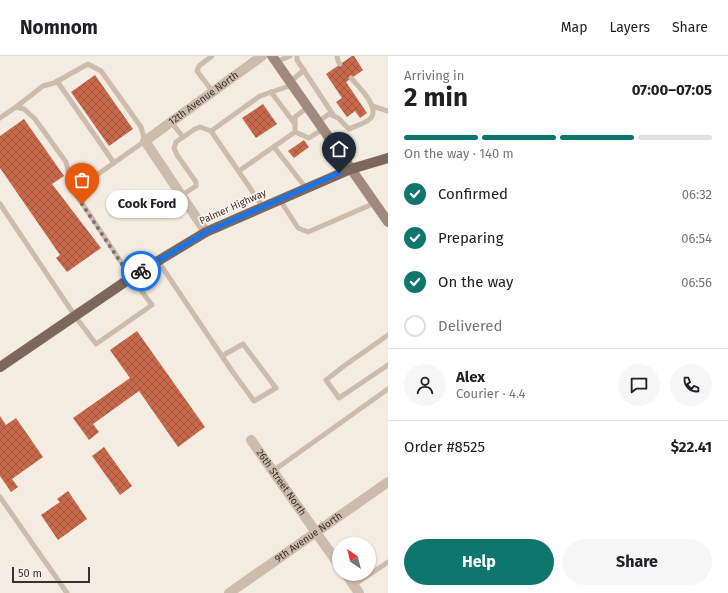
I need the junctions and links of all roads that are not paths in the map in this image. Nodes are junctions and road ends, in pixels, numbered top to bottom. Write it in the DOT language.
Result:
graph roads {
  1 [pos="212,56"];
  2 [pos="262,56"];
  3 [pos="290,56"];
  4 [pos="297,56"];
  5 [pos="337,56"];
  6 [pos="274,59"];
  7 [pos="340,64"];
  8 [pos="304,70"];
  9 [pos="352,78"];
  10 [pos="57,81"];
  11 [pos="291,83"];
  12 [pos="213,92"];
  13 [pos="271,92"];
  14 [pos="372,106"];
  15 [pos="16,107"];
  16 [pos="308,107"];
  17 [pos="388,111"];
  18 [pos="334,117"];
  19 [pos="0,118"];
  20 [pos="171,122"];
  21 [pos="295,124"];
  22 [pos="320,125"];
  23 [pos="211,131"];
  24 [pos="295,132"];
  25 [pos="183,137"];
  26 [pos="145,141"];
  27 [pos="274,147"];
  28 [pos="388,158"];
  29 [pos="114,163"];
  30 [pos="351,168"];
  31 [pos="239,171"];
  32 [pos="306,188"];
  33 [pos="74,191"];
  34 [pos="182,195"];
  35 [pos="280,200"];
  36 [pos="375,203"];
  37 [pos="0,204"];
  38 [pos="264,207"];
  39 [pos="388,222"];
  40 [pos="206,232"];
  41 [pos="158,261"];
  42 [pos="131,278"];
  43 [pos="75,316"];
  44 [pos="388,335"];
  45 [pos="222,356"];
  46 [pos="388,365"];
  47 [pos="0,367"];
  48 [pos="388,389"];
  49 [pos="251,440"];
  50 [pos="273,471"];
  51 [pos="388,482"];
  52 [pos="0,497"];
  53 [pos="316,532"];
  54 [pos="332,555"];
  55 [pos="388,562"];
  56 [pos="356,589"];
  57 [pos="67,593"];
  58 [pos="230,593"];
  1 -- 12 [label="lane"];
  2 -- 12 [label="street, 12th Avenue North"];
  3 -- 6 [label="lane"];
  4 -- 8 [label="lane"];
  5 -- 7 [label="lane"];
  6 -- 11 [label="street"];
  8 -- 11 [label="lane"];
  8 -- 18 [label="lane"];
  9 -- 14 [label="lane"];
  10 -- 15 [label="lane"];
  10 -- 26 [label="lane"];
  10 -- 29 [label="lane"];
  11 -- 13 [label="lane"];
  11 -- 16 [label="street"];
  12 -- 20 [label="street, 12th Avenue North"];
  13 -- 21 [label="lane"];
  13 -- 23 [label="lane"];
  14 -- 17 [label="lane"];
  14 -- 18 [label="lane"];
  15 -- 19 [label="lane"];
  15 -- 33 [label="lane"];
  16 -- 21 [label="lane"];
  16 -- 22 [label="street"];
  18 -- 22 [label="lane"];
  20 -- 25 [label="lane"];
  20 -- 26 [label="street, 12th Avenue North"];
  21 -- 24 [label="lane"];
  22 -- 24 [label="lane"];
  22 -- 30 [label="street"];
  23 -- 25 [label="lane"];
  23 -- 31 [label="lane"];
  24 -- 27 [label="lane"];
  25 -- 34 [label="lane"];
  26 -- 29 [label="lane"];
  26 -- 34 [label="street"];
  27 -- 31 [label="lane"];
  27 -- 32 [label="lane"];
  28 -- 30 [label="main road, Palmer Highway"];
  29 -- 33 [label="lane"];
  30 -- 32 [label="main road, Palmer Highway"];
  30 -- 36 [label="street"];
  31 -- 38 [label="lane"];
  32 -- 35 [label="main road, Palmer Highway"];
  33 -- 42 [label="lane"];
  34 -- 40 [label="street"];
  35 -- 36 [label="lane"];
  35 -- 38 [label="main road, Palmer Highway"];
  36 -- 39 [label="street"];
  37 -- 43 [label="lane"];
  38 -- 40 [label="main road, Palmer Highway"];
  40 -- 41 [label="main road, Palmer Highway"];
  41 -- 42 [label="main road, Palmer Highway"];
  41 -- 45 [label="lane"];
  42 -- 43 [label="main road, Palmer Highway"];
  42 -- 43 [label="lane"];
  43 -- 47 [label="main road, Palmer Highway"];
  44 -- 46 [label="lane"];
  45 -- 45 [label="lane"];
  48 -- 50 [label="lane"];
  49 -- 50 [label="street, 26th Street North"];
  50 -- 53 [label="street, 26th Street North"];
  51 -- 53 [label="street, 9th Avenue North"];
  52 -- 57 [label="lane"];
  53 -- 54 [label="street, 26th Street North"];
  53 -- 58 [label="street, 9th Avenue North"];
  55 -- 56 [label="lane"];
}
